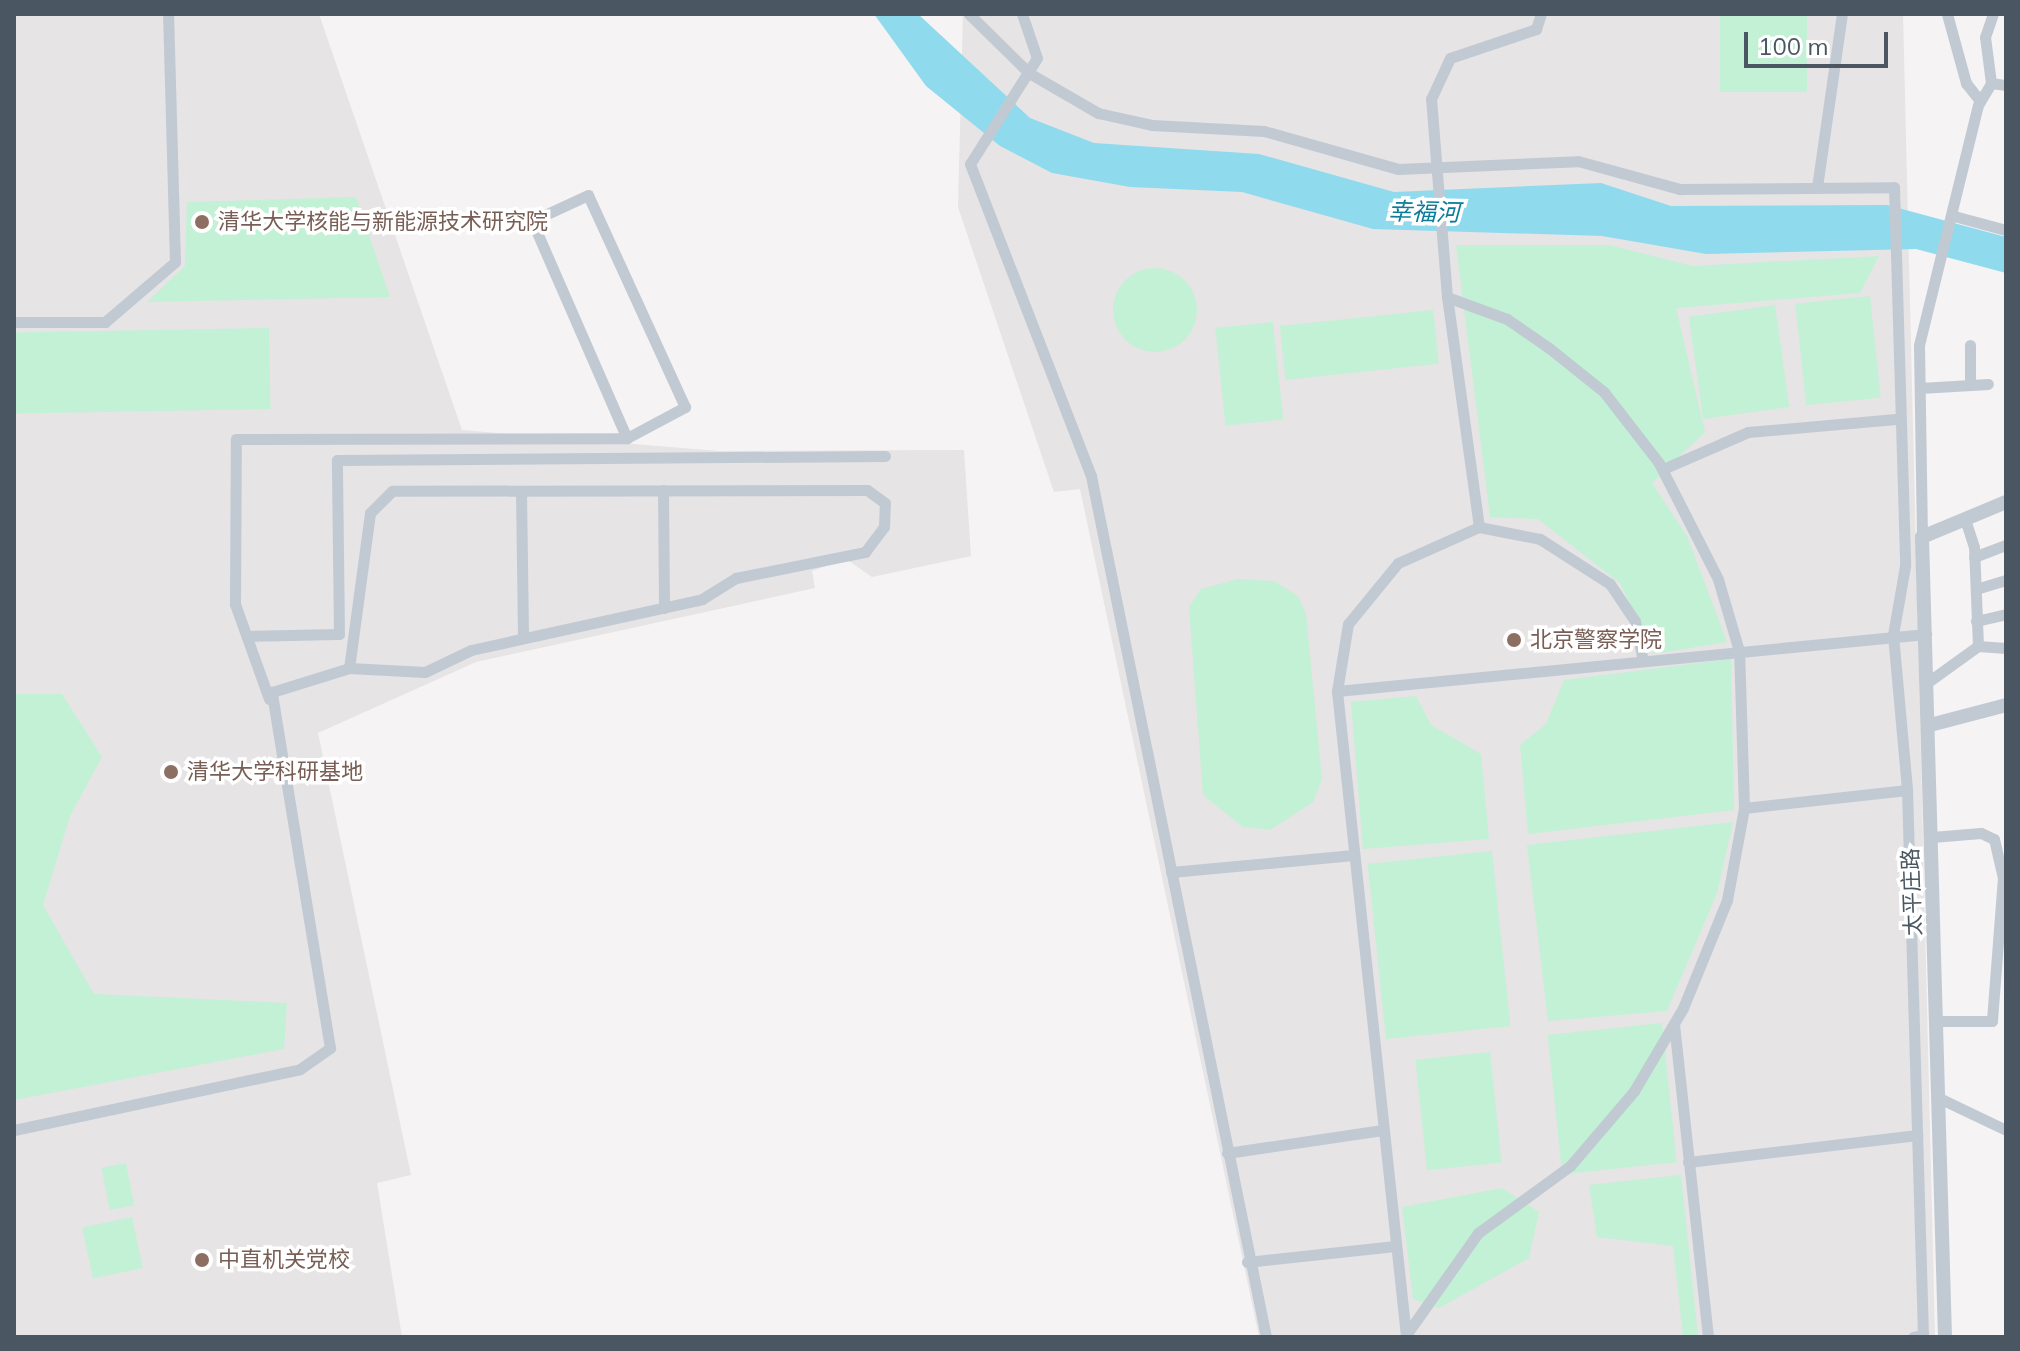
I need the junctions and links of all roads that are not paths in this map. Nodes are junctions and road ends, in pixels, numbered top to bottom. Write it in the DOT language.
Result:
graph roads {
  1 [pos="168,14"];
  2 [pos="969,14"];
  3 [pos="1022,14"];
  4 [pos="1541,14"];
  5 [pos="1842,14"];
  6 [pos="1947,14"];
  7 [pos="1993,14"];
  8 [pos="1025,78"];
  9 [pos="1991,83"];
  10 [pos="2006,85"];
  11 [pos="1980,101"];
  12 [pos="1437,168"];
  13 [pos="1817,187"];
  14 [pos="1954,218"];
  15 [pos="2006,230"];
  16 [pos="1447,297"];
  17 [pos="14,322"];
  18 [pos="1970,345"];
  19 [pos="1988,384"];
  20 [pos="1970,385"];
  21 [pos="1920,388"];
  22 [pos="1898,419"];
  23 [pos="627,438"];
  24 [pos="885,456"];
  25 [pos="1663,469"];
  26 [pos="663,490"];
  27 [pos="521,491"];
  28 [pos="2006,502"];
  29 [pos="1965,519"];
  30 [pos="1479,527"];
  31 [pos="1922,537"];
  32 [pos="2006,545"];
  33 [pos="1974,557"];
  34 [pos="2006,580"];
  35 [pos="1976,589"];
  36 [pos="664,608"];
  37 [pos="2006,614"];
  38 [pos="1976,621"];
  39 [pos="1926,634"];
  40 [pos="1893,635"];
  41 [pos="247,636"];
  42 [pos="523,638"];
  43 [pos="1978,646"];
  44 [pos="2006,648"];
  45 [pos="1739,651"];
  46 [pos="1643,661"];
  47 [pos="349,668"];
  48 [pos="1928,682"];
  49 [pos="1337,691"];
  50 [pos="269,700"];
  51 [pos="2006,705"];
  52 [pos="1930,725"];
  53 [pos="1907,790"];
  54 [pos="1744,808"];
  55 [pos="1932,837"];
  56 [pos="2000,838"];
  57 [pos="1353,855"];
  58 [pos="1171,872"];
  59 [pos="2001,972"];
  60 [pos="1938,1021"];
  61 [pos="1674,1024"];
  62 [pos="1939,1098"];
  63 [pos="14,1130"];
  64 [pos="1382,1130"];
  65 [pos="2006,1130"];
  66 [pos="1917,1135"];
  67 [pos="1227,1153"];
  68 [pos="1688,1162"];
  69 [pos="1395,1246"];
  70 [pos="1247,1262"];
  71 [pos="1406,1336"];
  72 [pos="1266,1337"];
  73 [pos="1708,1337"];
  74 [pos="1913,1337"];
  75 [pos="1945,1337"];
  1 -- 17 [label="street"];
  2 -- 8 [label="street"];
  3 -- 8 [label="street"];
  4 -- 12 [label="street"];
  5 -- 13 [label="street"];
  6 -- 11 [label="street"];
  7 -- 9 [label="street"];
  8 -- 12 [label="street"];
  8 -- 58 [label="street"];
  9 -- 10 [label="street"];
  9 -- 11 [label="street"];
  11 -- 14 [label="street"];
  12 -- 13 [label="street"];
  12 -- 16 [label="street"];
  13 -- 22 [label="street"];
  14 -- 15 [label="street"];
  14 -- 21 [label="street"];
  16 -- 25 [label="street"];
  16 -- 30 [label="street"];
  18 -- 20 [label="street"];
  19 -- 20 [label="street"];
  20 -- 21 [label="street"];
  21 -- 31 [label="street"];
  22 -- 25 [label="street"];
  22 -- 40 [label="street"];
  23 -- 23 [label="street"];
  23 -- 41 [label="street"];
  24 -- 41 [label="street"];
  25 -- 45 [label="street"];
  26 -- 27 [label="street"];
  26 -- 36 [label="street"];
  26 -- 36 [label="street"];
  27 -- 42 [label="street"];
  27 -- 47 [label="street"];
  28 -- 29 [label="street"];
  29 -- 31 [label="street"];
  29 -- 33 [label="street"];
  30 -- 46 [label="street"];
  30 -- 49 [label="street"];
  31 -- 39 [label="street, 太平庄路"];
  32 -- 33 [label="street"];
  33 -- 35 [label="street"];
  34 -- 35 [label="street"];
  35 -- 38 [label="street"];
  36 -- 42 [label="street"];
  37 -- 38 [label="street"];
  38 -- 43 [label="street"];
  39 -- 40 [label="street"];
  39 -- 48 [label="street, 太平庄路"];
  40 -- 45 [label="street"];
  40 -- 53 [label="street"];
  41 -- 50 [label="street"];
  42 -- 47 [label="street"];
  43 -- 44 [label="street"];
  43 -- 48 [label="street"];
  45 -- 46 [label="street"];
  45 -- 54 [label="street"];
  46 -- 49 [label="street"];
  47 -- 50 [label="street"];
  48 -- 52 [label="street, 太平庄路"];
  49 -- 57 [label="street"];
  50 -- 63 [label="street"];
  51 -- 52 [label="street"];
  52 -- 55 [label="street, 太平庄路"];
  53 -- 54 [label="street"];
  53 -- 66 [label="street"];
  54 -- 61 [label="street"];
  55 -- 56 [label="street"];
  55 -- 60 [label="street, 太平庄路"];
  56 -- 59 [label="street"];
  57 -- 58 [label="street"];
  57 -- 64 [label="street"];
  58 -- 67 [label="street"];
  59 -- 60 [label="street"];
  60 -- 62 [label="street, 太平庄路"];
  61 -- 68 [label="street"];
  61 -- 71 [label="street"];
  62 -- 65 [label="street"];
  62 -- 75 [label="street, 太平庄路"];
  64 -- 67 [label="street"];
  64 -- 69 [label="street"];
  66 -- 68 [label="street"];
  66 -- 74 [label="street"];
  67 -- 70 [label="street"];
  68 -- 73 [label="street"];
  69 -- 70 [label="street"];
  69 -- 71 [label="street"];
  70 -- 72 [label="street"];
}
